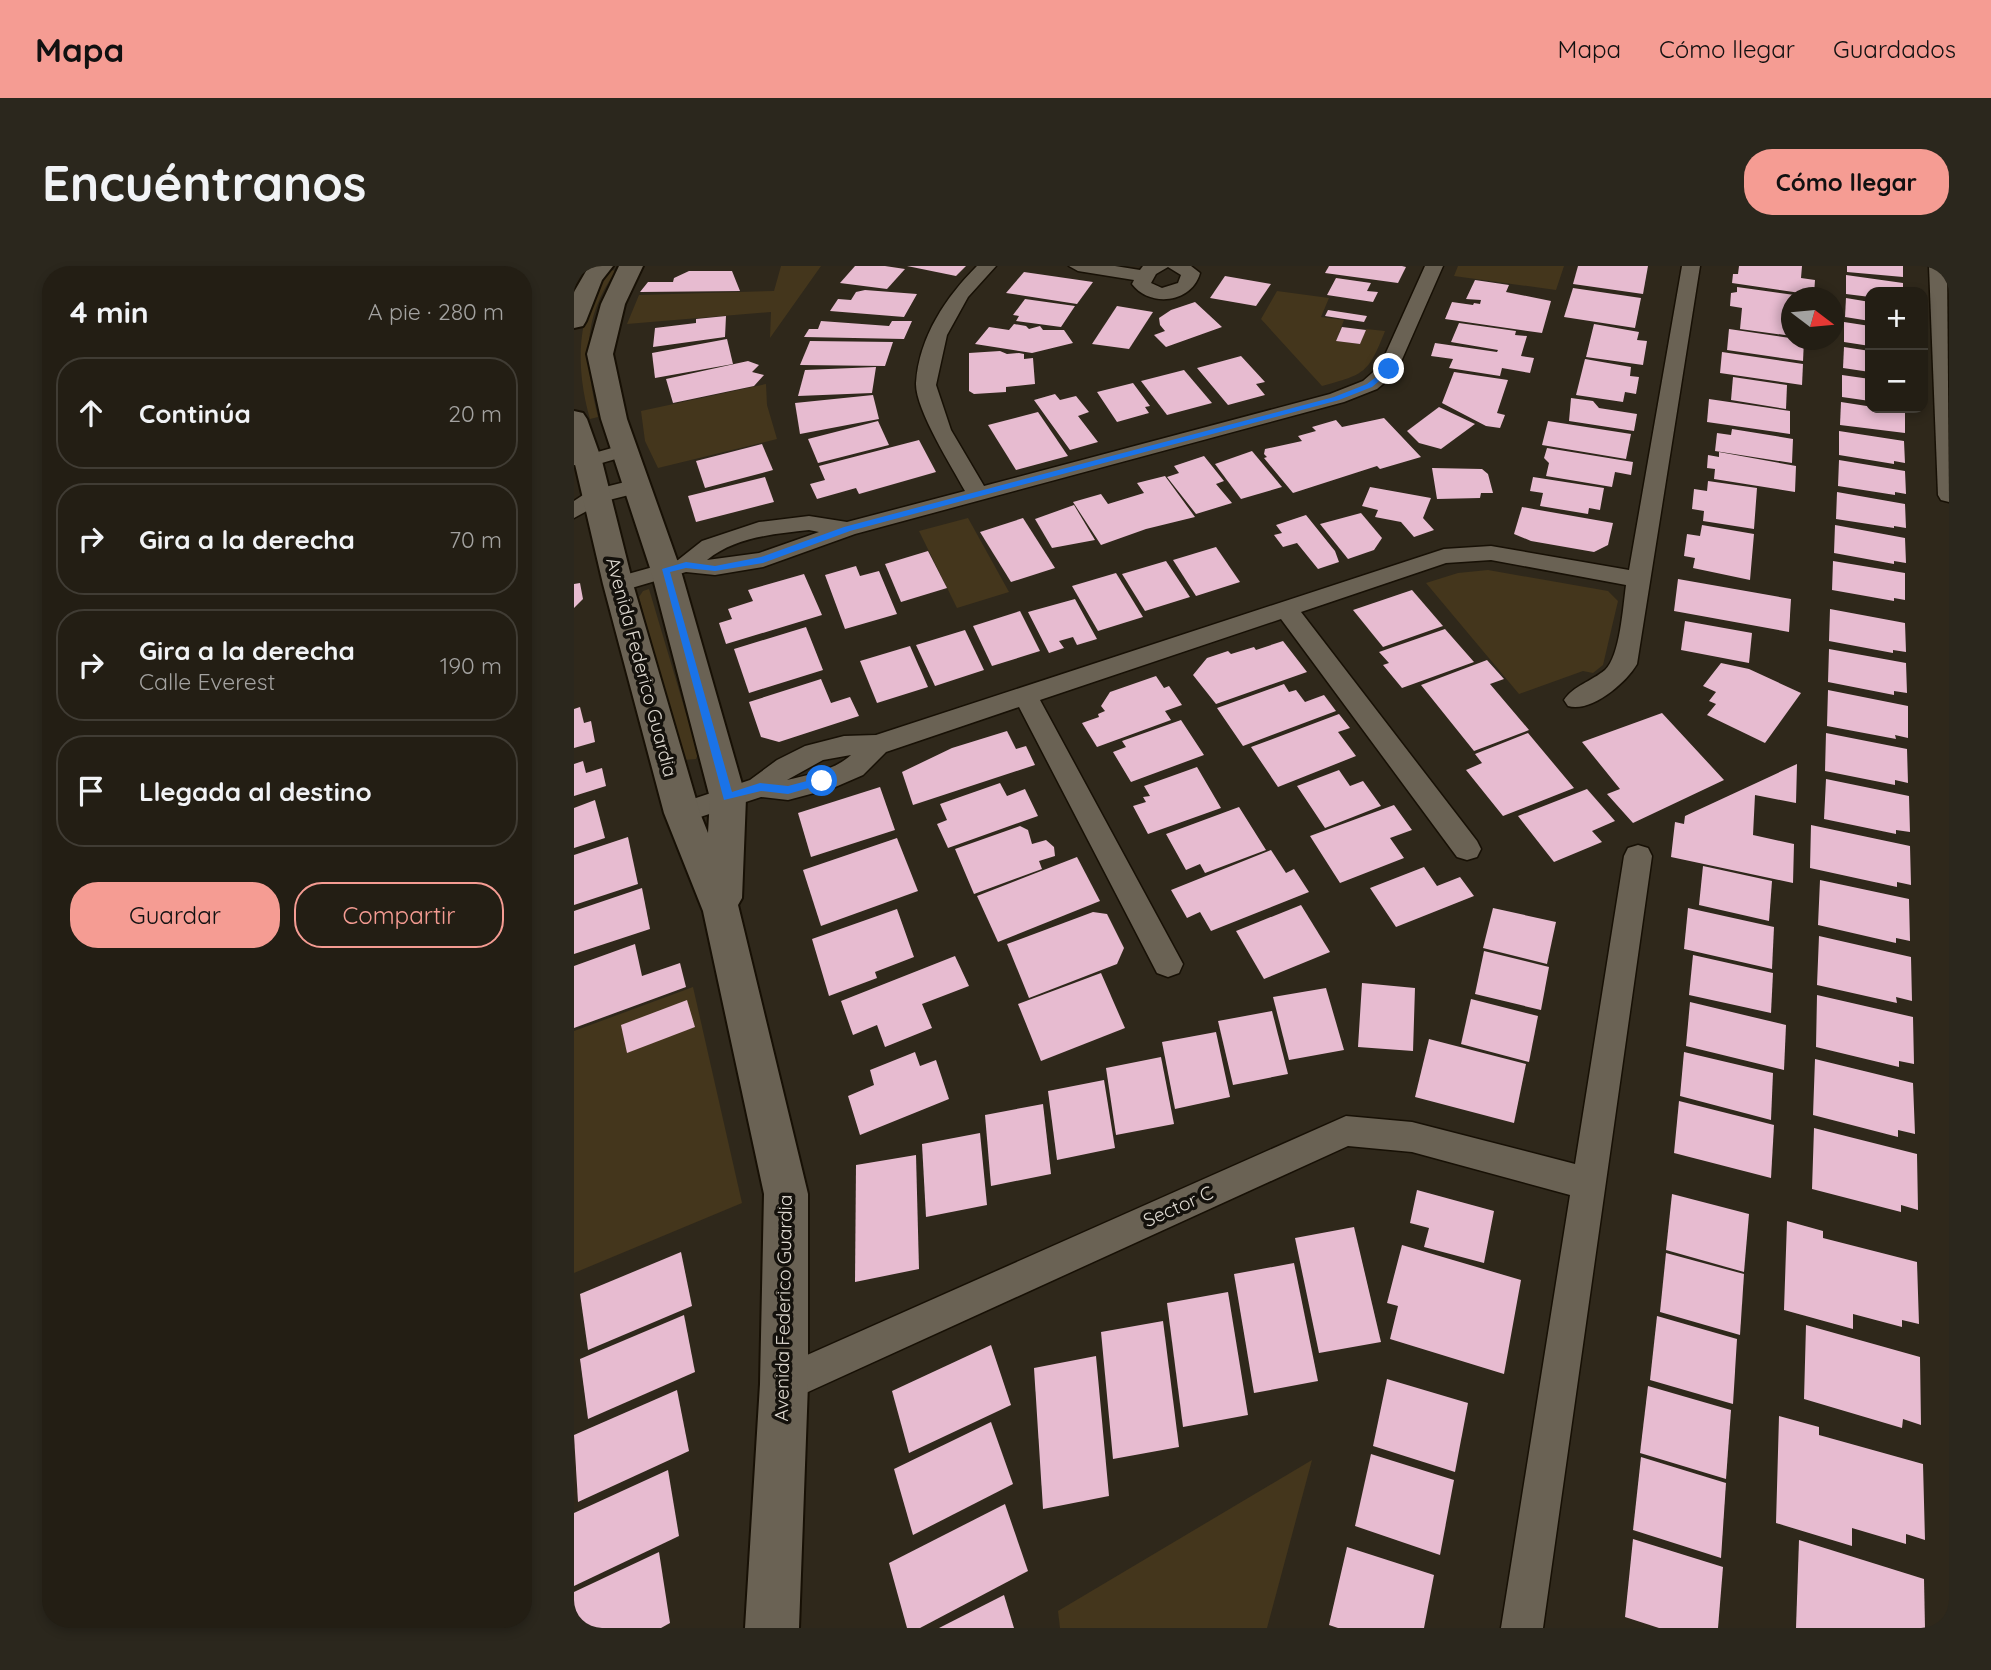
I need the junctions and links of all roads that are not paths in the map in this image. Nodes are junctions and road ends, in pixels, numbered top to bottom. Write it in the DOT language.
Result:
graph roads {
  1 [pos="601,266"];
  2 [pos="631,266"];
  3 [pos="987,266"];
  4 [pos="1078,266"];
  5 [pos="1176,266"];
  6 [pos="1434,266"];
  7 [pos="1691,266"];
  8 [pos="1938,266"];
  9 [pos="1153,271"];
  10 [pos="574,321"];
  11 [pos="574,419"];
  12 [pos="626,450"];
  13 [pos="581,460"];
  14 [pos="637,486"];
  15 [pos="978,494"];
  16 [pos="1949,495"];
  17 [pos="585,503"];
  18 [pos="676,568"];
  19 [pos="1638,579"];
  20 [pos="618,584"];
  21 [pos="1286,609"];
  22 [pos="1025,695"];
  23 [pos="1577,700"];
  24 [pos="728,798"];
  25 [pos="682,813"];
  26 [pos="1466,849"];
  27 [pos="1638,856"];
  28 [pos="722,911"];
  29 [pos="1168,964"];
  30 [pos="1588,1184"];
  31 [pos="784,1384"];
  32 [pos="772,1628"];
  33 [pos="1522,1628"];
  1 -- 10 [label="street"];
  2 -- 12 [label="street, Avenida Federico Guardia"];
  3 -- 15 [label="street"];
  4 -- 9 [label="street"];
  5 -- 9 [label="street"];
  6 -- 15 [label="street"];
  7 -- 19 [label="street"];
  8 -- 16 [label="street"];
  11 -- 13 [label="street, Avenida Federico Guardia"];
  12 -- 13 [label="street"];
  12 -- 14 [label="street, Avenida Federico Guardia"];
  13 -- 17 [label="street, Avenida Federico Guardia"];
  14 -- 17 [label="street"];
  14 -- 18 [label="street, Avenida Federico Guardia"];
  15 -- 18 [label="street"];
  17 -- 20 [label="street, Avenida Federico Guardia"];
  18 -- 20 [label="street"];
  18 -- 24 [label="street, Avenida Federico Guardia"];
  19 -- 21 [label="street"];
  19 -- 23 [label="street"];
  20 -- 25 [label="street, Avenida Federico Guardia"];
  21 -- 22 [label="street"];
  21 -- 26 [label="street"];
  22 -- 24 [label="street"];
  22 -- 29 [label="street"];
  24 -- 25 [label="street"];
  24 -- 28 [label="street, Avenida Federico Guardia"];
  25 -- 28 [label="street, Avenida Federico Guardia"];
  27 -- 30 [label="street"];
  28 -- 31 [label="street, Avenida Federico Guardia"];
  30 -- 31 [label="street, Sector C"];
  30 -- 33 [label="street"];
  31 -- 32 [label="street, Avenida Federico Guardia"];
}
